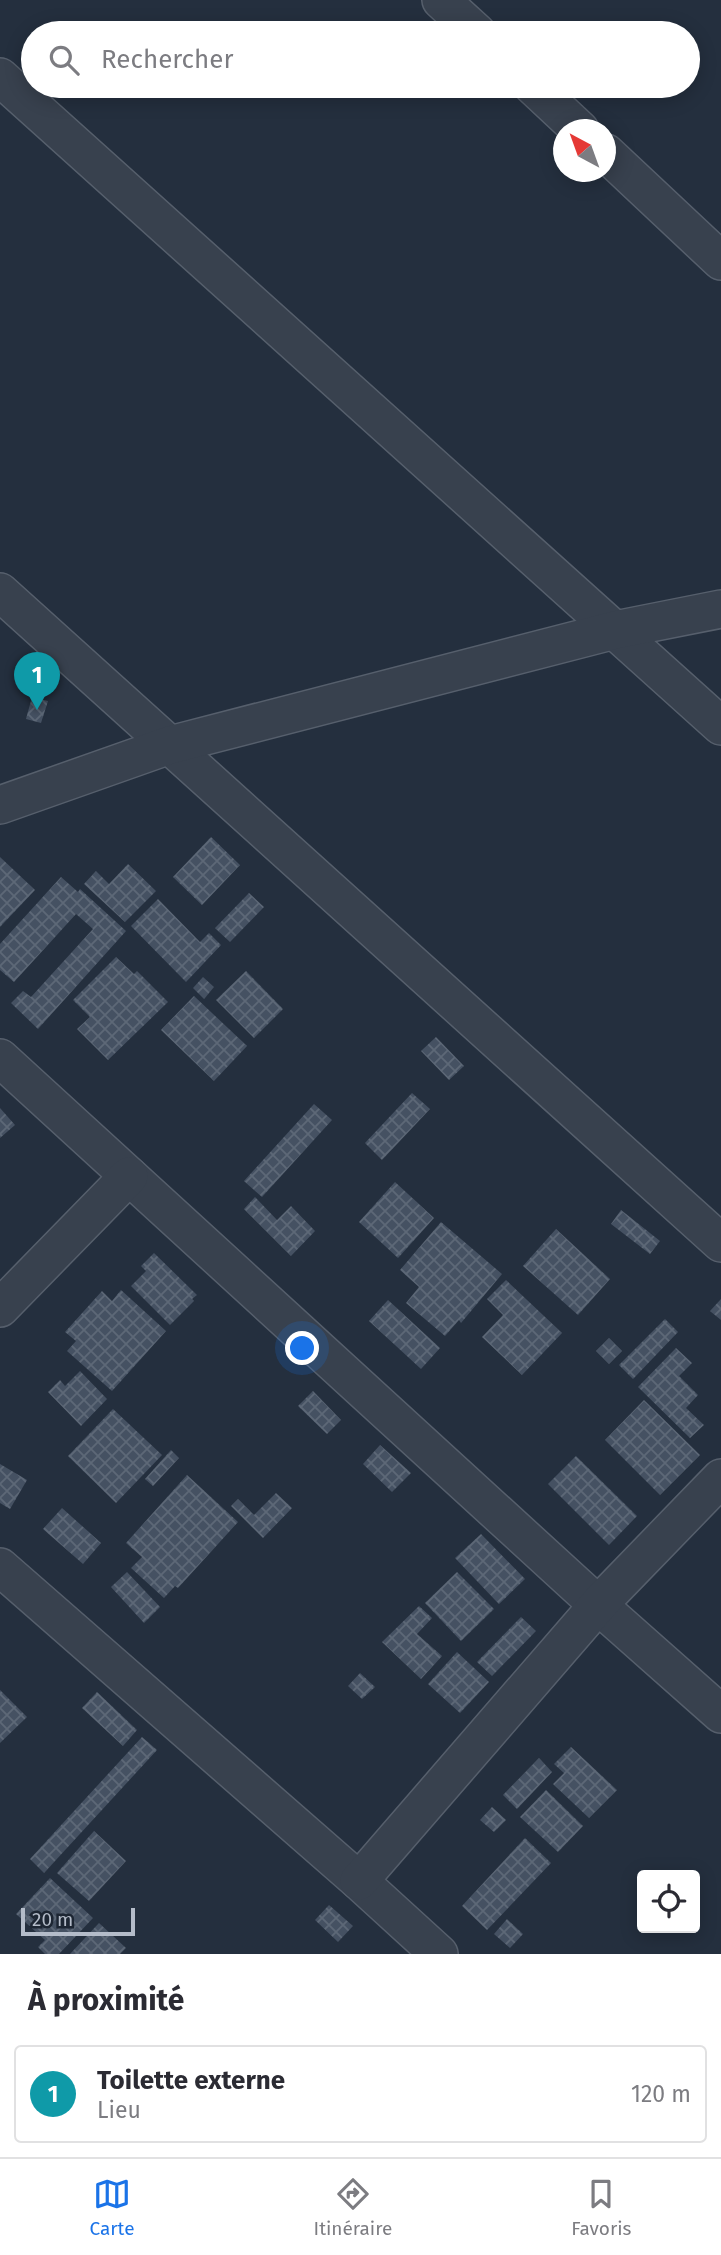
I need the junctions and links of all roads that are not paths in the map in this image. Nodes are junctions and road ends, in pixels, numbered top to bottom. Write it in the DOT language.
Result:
graph roads {
  1 [pos="442,0"];
  2 [pos="464,21"];
  3 [pos="0,78"];
  4 [pos="21,97"];
  5 [pos="22,98"];
  6 [pos="546,98"];
  7 [pos="568,119"];
  8 [pos="616,162"];
  9 [pos="721,261"];
  10 [pos="0,592"];
  11 [pos="721,609"];
  12 [pos="615,630"];
  13 [pos="721,726"];
  14 [pos="170,745"];
  15 [pos="0,805"];
  16 [pos="0,1058"];
  17 [pos="129,1176"];
  18 [pos="721,1243"];
  19 [pos="0,1308"];
  20 [pos="721,1478"];
  21 [pos="0,1567"];
  22 [pos="598,1605"];
  23 [pos="721,1714"];
  24 [pos="359,1881"];
  25 [pos="439,1954"];
  1 -- 2 [label="street"];
  3 -- 4 [label="street"];
  5 -- 12 [label="street"];
  6 -- 7 [label="street"];
  8 -- 9 [label="street"];
  10 -- 14 [label="street"];
  11 -- 12 [label="street"];
  12 -- 13 [label="street"];
  12 -- 14 [label="street"];
  14 -- 15 [label="street"];
  14 -- 18 [label="street"];
  16 -- 17 [label="street"];
  17 -- 19 [label="street"];
  17 -- 22 [label="street"];
  20 -- 22 [label="street"];
  21 -- 24 [label="street"];
  22 -- 23 [label="street"];
  22 -- 24 [label="street"];
  24 -- 25 [label="street"];
}
